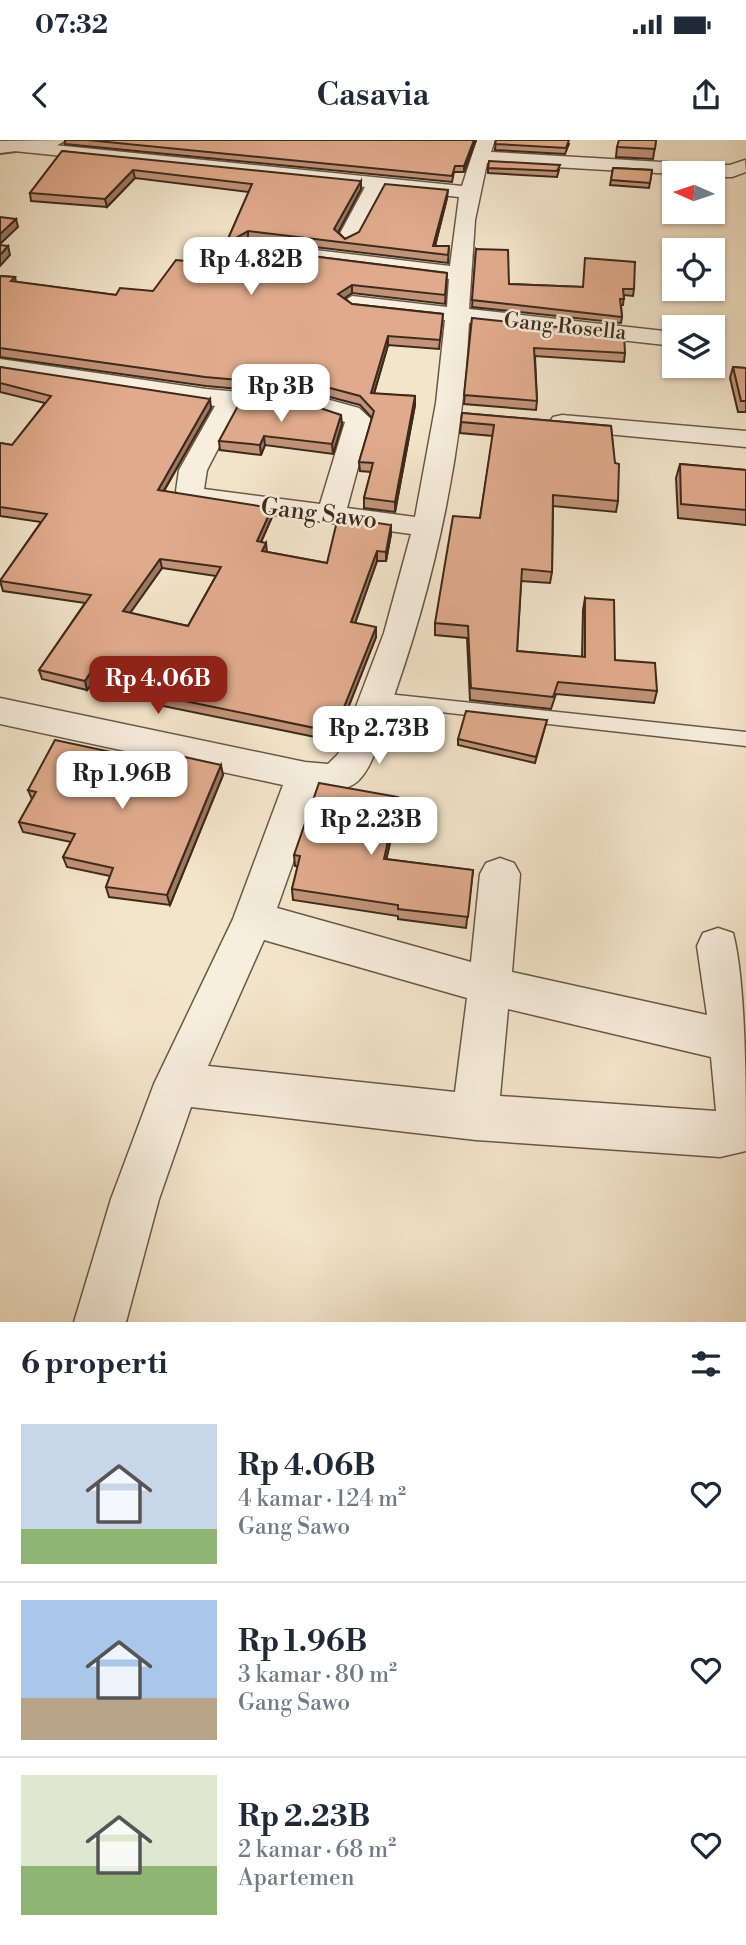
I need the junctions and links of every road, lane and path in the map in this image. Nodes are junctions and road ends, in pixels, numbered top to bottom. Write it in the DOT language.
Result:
graph roads {
  1 [pos="56,140"];
  2 [pos="7,146"];
  3 [pos="482,149"];
  4 [pos="745,166"];
  5 [pos="377,182"];
  6 [pos="467,192"];
  7 [pos="347,239"];
  8 [pos="248,248"];
  9 [pos="460,274"];
  10 [pos="352,303"];
  11 [pos="457,315"];
  12 [pos="662,338"];
  13 [pos="0,366"];
  14 [pos="230,401"];
  15 [pos="542,421"];
  16 [pos="746,439"];
  17 [pos="331,514"];
  18 [pos="425,527"];
  19 [pos="378,699"];
  20 [pos="0,711"];
  21 [pos="746,739"];
  22 [pos="305,776"];
  23 [pos="500,874"];
  24 [pos="253,919"];
  25 [pos="718,946"];
  26 [pos="490,986"];
  27 [pos="732,1041"];
  28 [pos="177,1084"];
  29 [pos="476,1117"];
  30 [pos="100,1322"];
  1 -- 2 [label="street"];
  2 -- 5 [label="street"];
  3 -- 4 [label="street"];
  3 -- 6 [label="street"];
  5 -- 6 [label="street"];
  5 -- 7 [label="street"];
  6 -- 9 [label="street"];
  8 -- 9 [label="street"];
  9 -- 11 [label="street"];
  10 -- 11 [label="street, Gang Rosella"];
  11 -- 12 [label="street, Gang Rosella"];
  11 -- 18 [label="street"];
  13 -- 14 [label="street"];
  14 -- 17 [label="street"];
  14 -- 17 [label="street, Gang Sawo"];
  15 -- 16 [label="street"];
  17 -- 18 [label="street, Gang Sawo"];
  18 -- 19 [label="street"];
  19 -- 21 [label="lane"];
  19 -- 22 [label="street"];
  20 -- 22 [label="street"];
  22 -- 24 [label="street"];
  23 -- 26 [label="street"];
  24 -- 26 [label="street"];
  24 -- 28 [label="street"];
  25 -- 27 [label="street"];
  26 -- 27 [label="street"];
  26 -- 29 [label="street"];
  27 -- 29 [label="street"];
  28 -- 29 [label="street"];
  28 -- 30 [label="street"];
}
